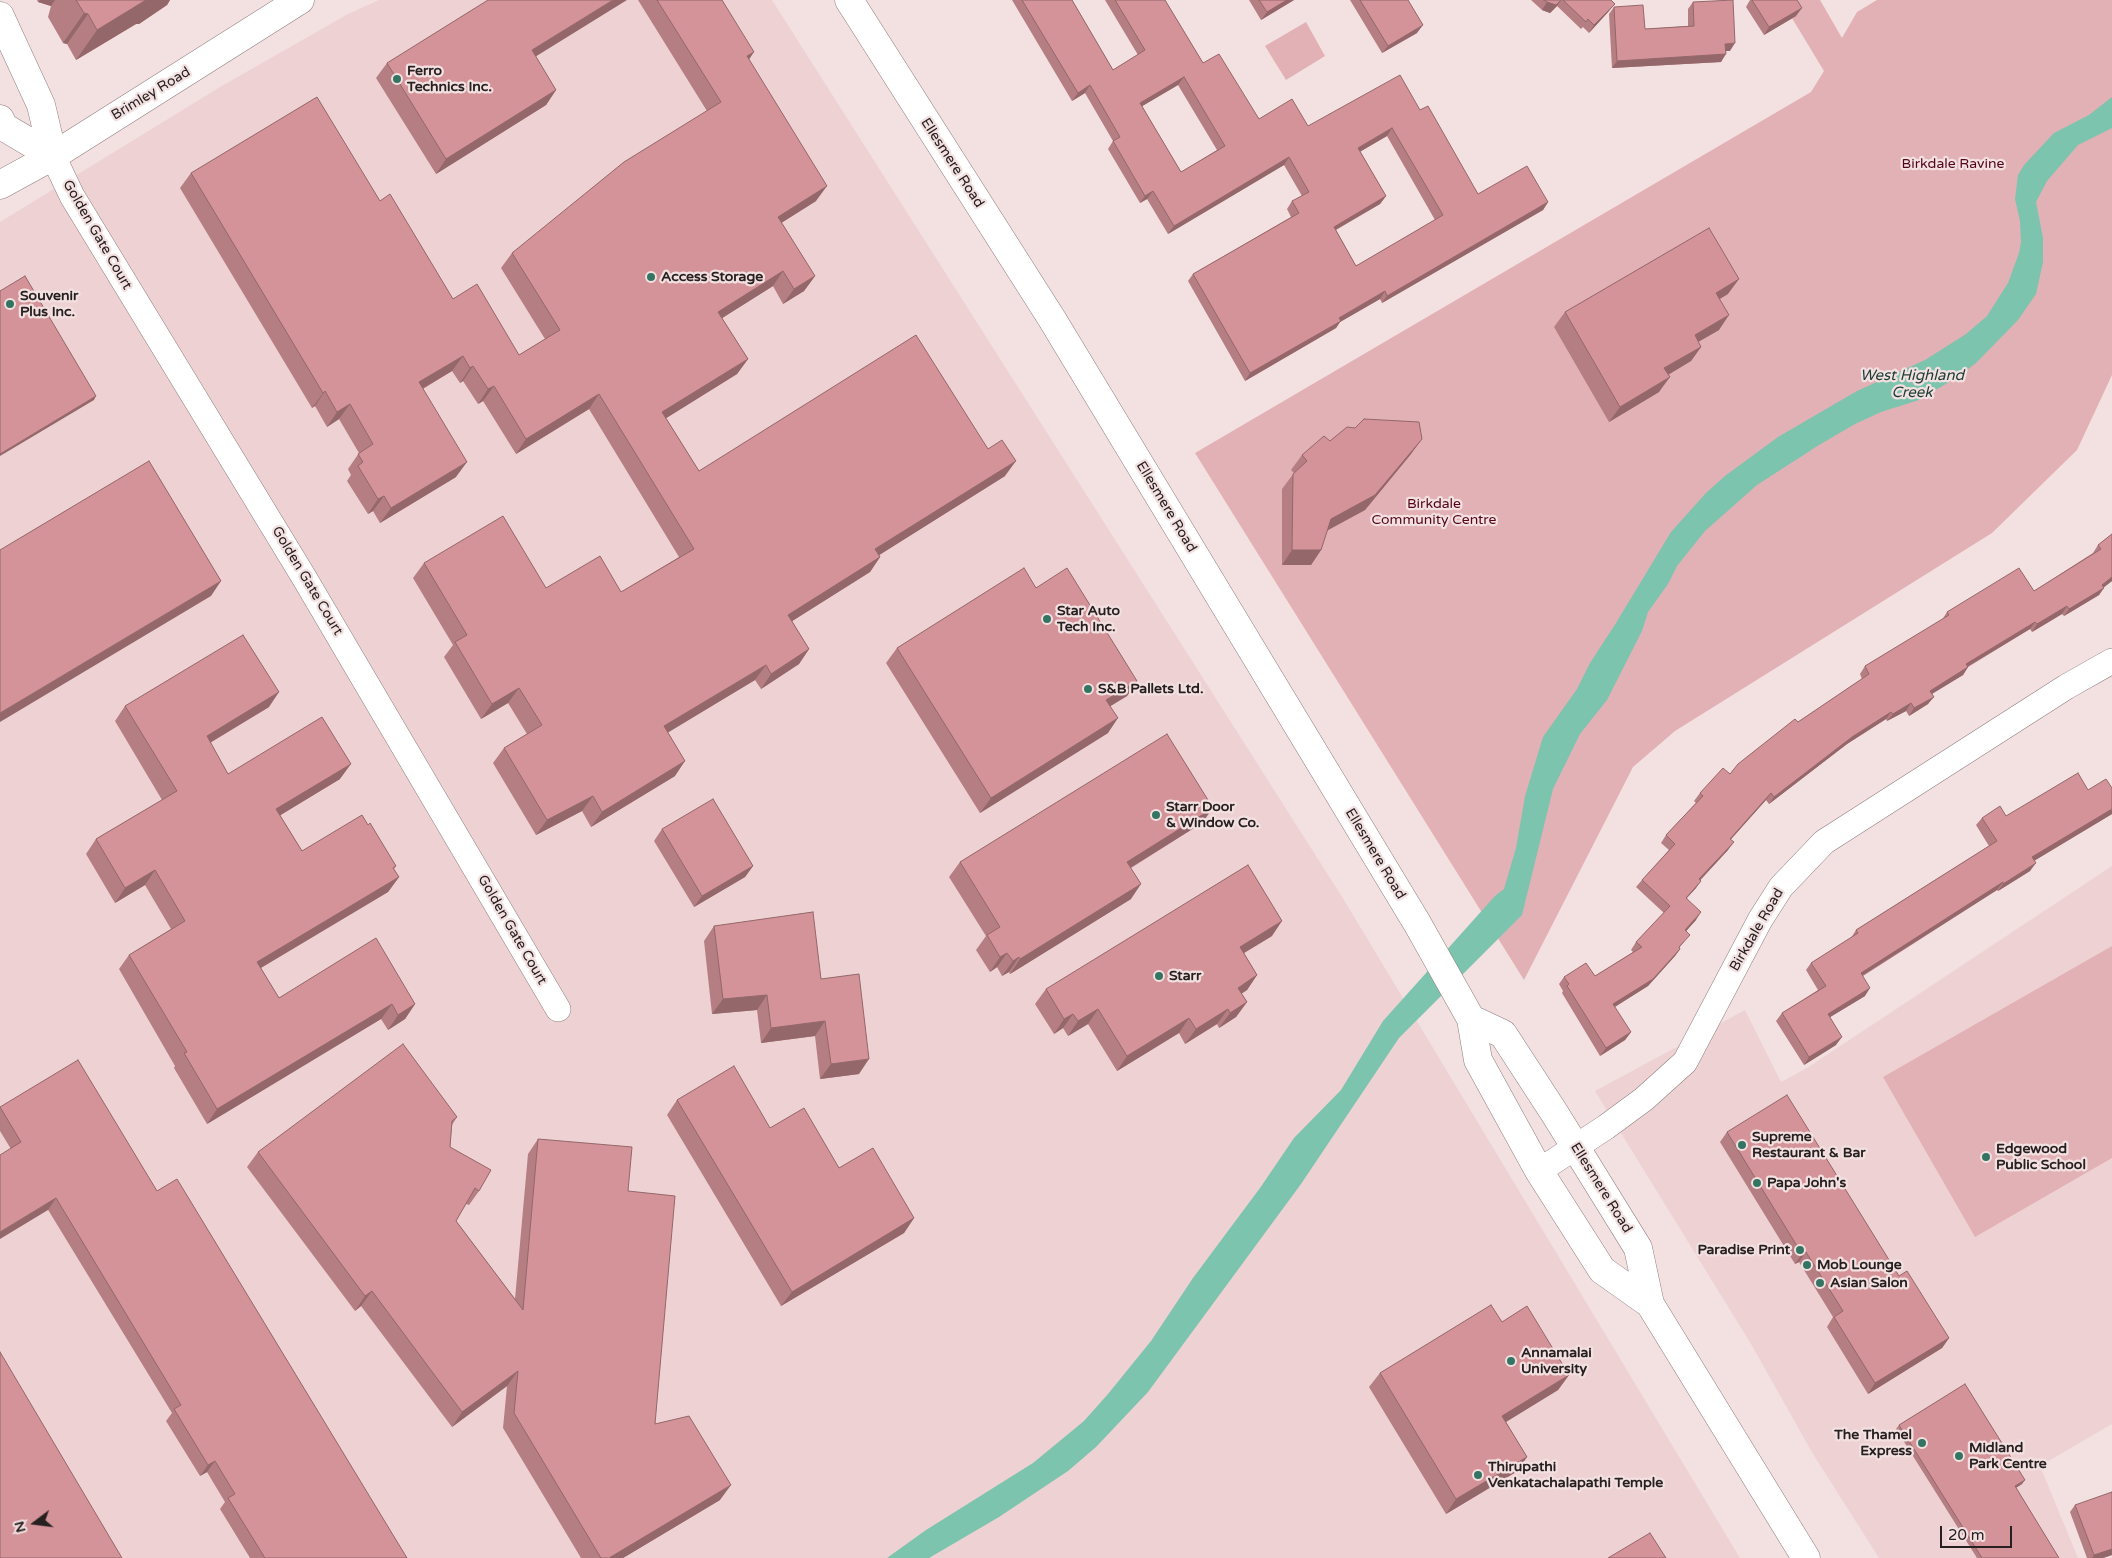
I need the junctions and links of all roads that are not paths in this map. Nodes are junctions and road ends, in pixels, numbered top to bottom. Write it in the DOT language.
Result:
graph roads {
  1 [pos="300,0"];
  2 [pos="848,1"];
  3 [pos="0,16"];
  4 [pos="0,119"];
  5 [pos="53,156"];
  6 [pos="0,184"];
  7 [pos="2112,661"];
  8 [pos="558,1009"];
  9 [pos="1471,1019"];
  10 [pos="1575,1147"];
  11 [pos="1539,1171"];
  12 [pos="1650,1304"];
  13 [pos="1806,1558"];
  1 -- 5 [label="main road, Brimley Road"];
  2 -- 9 [label="main road, Ellesmere Road"];
  3 -- 5 [label="main road"];
  4 -- 5 [label="main road"];
  5 -- 6 [label="main road, Brimley Road"];
  5 -- 8 [label="street, Golden Gate Court"];
  7 -- 10 [label="street, Birkdale Road"];
  9 -- 10 [label="main road, Ellesmere Road"];
  9 -- 11 [label="main road, Ellesmere Road"];
  10 -- 11 [label="street, Birkdale Road"];
  10 -- 12 [label="main road, Ellesmere Road"];
  11 -- 12 [label="main road, Ellesmere Road"];
  12 -- 13 [label="main road, Ellesmere Road"];
}
